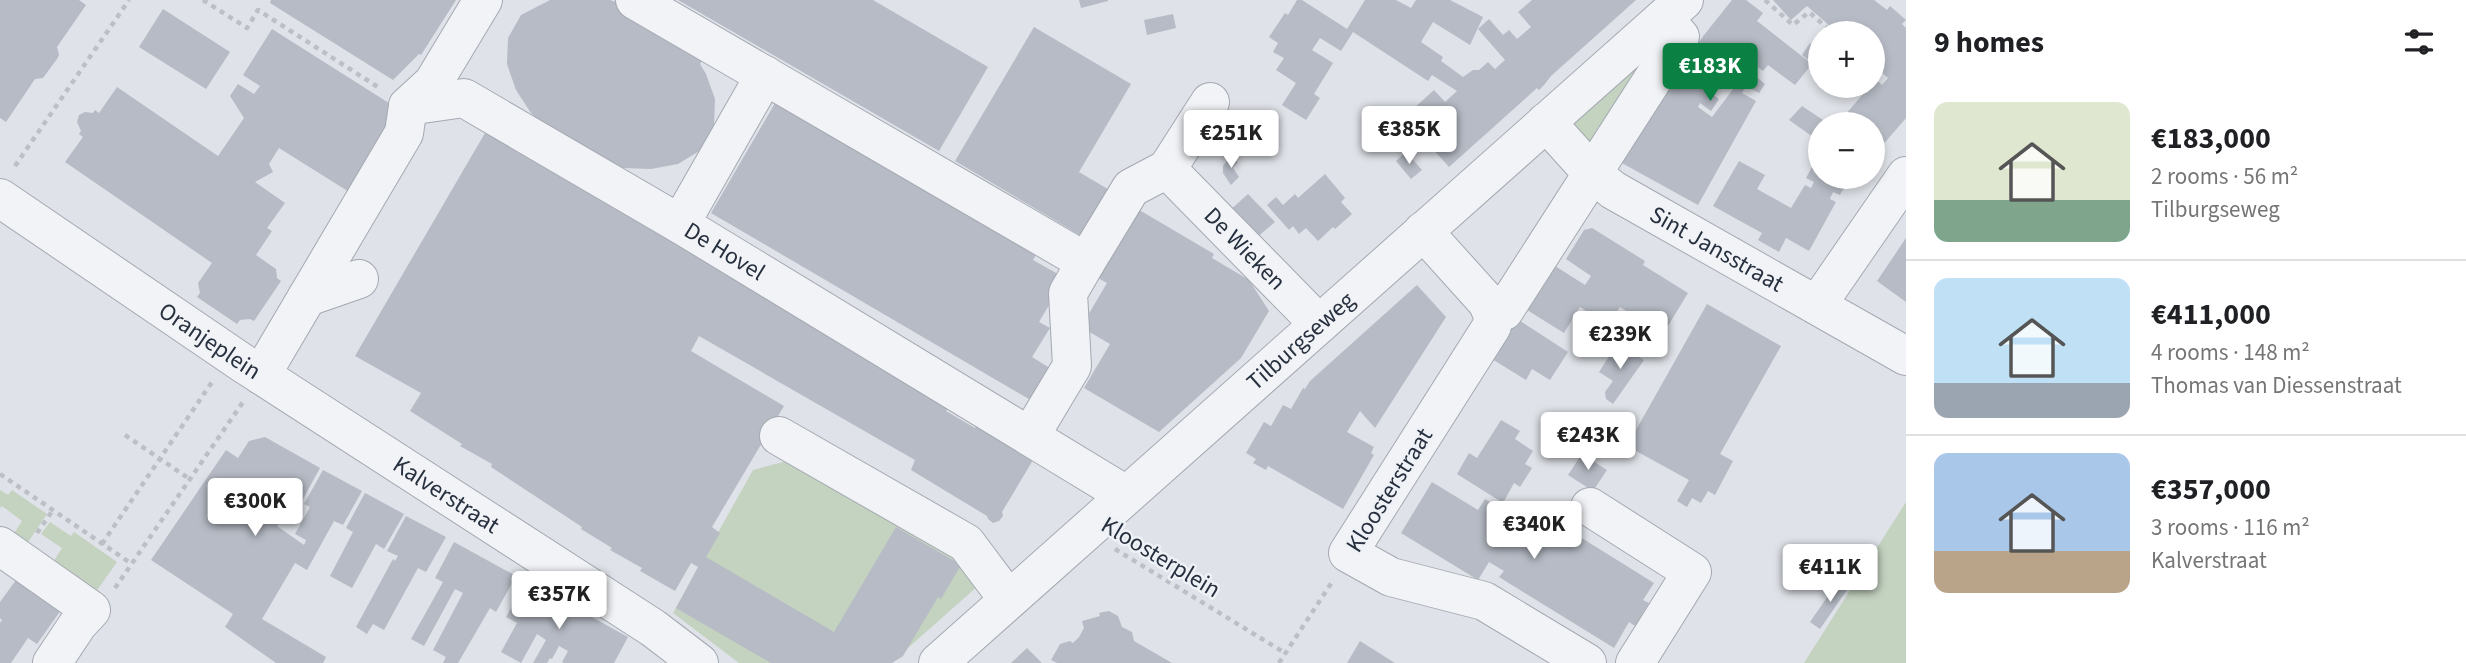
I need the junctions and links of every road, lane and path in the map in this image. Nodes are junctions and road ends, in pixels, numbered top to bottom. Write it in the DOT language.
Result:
graph roads {
  1 [pos="130,0"];
  2 [pos="203,0"];
  3 [pos="483,0"];
  4 [pos="635,0"];
  5 [pos="1765,0"];
  6 [pos="1674,9"];
  7 [pos="1819,21"];
  8 [pos="765,75"];
  9 [pos="1210,102"];
  10 [pos="408,106"];
  11 [pos="1546,122"];
  12 [pos="1167,169"];
  13 [pos="1592,173"];
  14 [pos="1906,176"];
  15 [pos="4,188"];
  16 [pos="680,224"];
  17 [pos="1423,231"];
  18 [pos="1086,262"];
  19 [pos="359,279"];
  20 [pos="307,297"];
  21 [pos="1817,305"];
  22 [pos="1493,315"];
  23 [pos="1319,324"];
  24 [pos="1906,356"];
  25 [pos="219,371"];
  26 [pos="261,375"];
  27 [pos="1049,404"];
  28 [pos="125,435"];
  29 [pos="779,436"];
  30 [pos="1030,436"];
  31 [pos="160,458"];
  32 [pos="1089,472"];
  33 [pos="0,474"];
  34 [pos="191,480"];
  35 [pos="1126,495"];
  36 [pos="1590,507"];
  37 [pos="1085,531"];
  38 [pos="102,544"];
  39 [pos="0,546"];
  40 [pos="1348,553"];
  41 [pos="132,564"];
  42 [pos="1008,599"];
  43 [pos="91,610"];
  44 [pos="1286,653"];
  45 [pos="1282,662"];
  46 [pos="52,663"];
  47 [pos="699,663"];
  48 [pos="938,663"];
  49 [pos="1587,663"];
  50 [pos="1635,663"];
  1 -- 15 [label="path"];
  2 -- 10 [label="path"];
  3 -- 10 [label="street"];
  4 -- 8 [label="street"];
  5 -- 7 [label="path"];
  6 -- 11 [label="street, Tilburgseweg"];
  6 -- 13 [label="street, Tilburgseweg"];
  8 -- 16 [label="street"];
  8 -- 18 [label="street"];
  9 -- 12 [label="street"];
  10 -- 16 [label="street, De Hovel"];
  10 -- 20 [label="street"];
  11 -- 13 [label="street, Sint Jansstraat"];
  11 -- 17 [label="street, Tilburgseweg"];
  12 -- 18 [label="street"];
  12 -- 23 [label="street, De Wieken"];
  13 -- 21 [label="street, Sint Jansstraat"];
  13 -- 22 [label="street, Kloosterstraat"];
  14 -- 21 [label="street"];
  15 -- 26 [label="street, Oranjeplein"];
  16 -- 30 [label="street, De Hovel"];
  17 -- 22 [label="street"];
  17 -- 23 [label="street, Tilburgseweg"];
  18 -- 27 [label="street"];
  19 -- 20 [label="street"];
  20 -- 26 [label="street"];
  21 -- 24 [label="street, Sint Jansstraat"];
  22 -- 40 [label="street, Kloosterstraat"];
  23 -- 35 [label="street, Tilburgseweg"];
  25 -- 31 [label="path"];
  26 -- 34 [label="path, Oranjeplein"];
  26 -- 47 [label="street, Kalverstraat"];
  27 -- 30 [label="street"];
  27 -- 32 [label="street"];
  28 -- 31 [label="path"];
  29 -- 42 [label="street"];
  30 -- 32 [label="street, De Hovel"];
  31 -- 34 [label="path"];
  31 -- 38 [label="path"];
  32 -- 35 [label="street, De Hovel"];
  33 -- 38 [label="path"];
  34 -- 41 [label="path, Oranjeplein"];
  35 -- 37 [label="street, Tilburgseweg"];
  36 -- 50 [label="street"];
  37 -- 42 [label="street, Tilburgseweg"];
  37 -- 44 [label="path, Kloosterplein"];
  38 -- 41 [label="path"];
  39 -- 43 [label="street"];
  40 -- 44 [label="path, Kloosterstraat"];
  40 -- 49 [label="street"];
  41 -- 43 [label="path, Oranjeplein"];
  42 -- 48 [label="street, Tilburgseweg"];
  43 -- 46 [label="street"];
  44 -- 45 [label="path, Kloosterstraat"];
}
